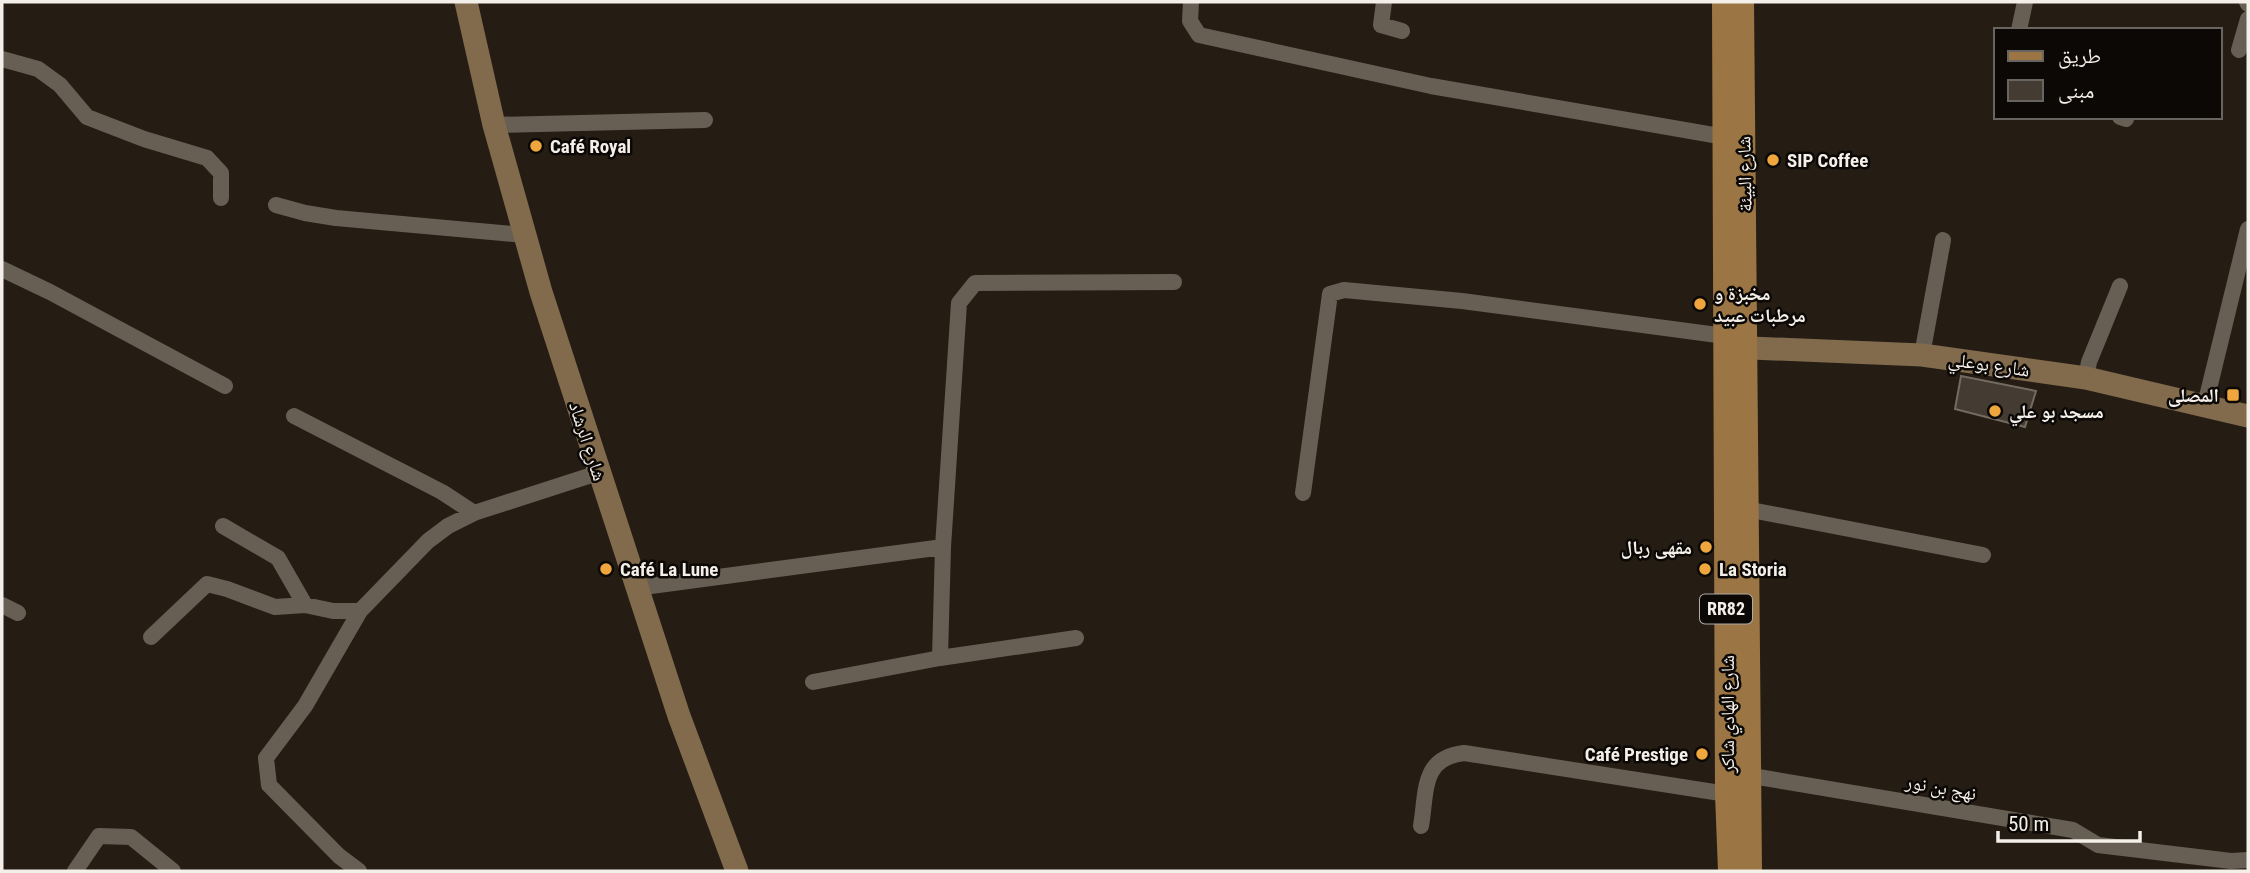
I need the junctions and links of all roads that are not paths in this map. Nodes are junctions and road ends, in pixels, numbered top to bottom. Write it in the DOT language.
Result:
graph roads {
  1 [pos="466,2"];
  2 [pos="1191,2"];
  3 [pos="1384,2"];
  4 [pos="1724,2"];
  5 [pos="1742,2"];
  6 [pos="2025,2"];
  7 [pos="2248,19"];
  8 [pos="2019,28"];
  9 [pos="1402,31"];
  10 [pos="1734,38"];
  11 [pos="2239,50"];
  12 [pos="2,59"];
  13 [pos="705,120"];
  14 [pos="494,125"];
  15 [pos="1725,137"];
  16 [pos="221,198"];
  17 [pos="275,205"];
  18 [pos="2248,229"];
  19 [pos="524,235"];
  20 [pos="1943,240"];
  21 [pos="2,269"];
  22 [pos="1174,282"];
  23 [pos="2120,286"];
  24 [pos="1732,343"];
  25 [pos="1922,355"];
  26 [pos="2086,378"];
  27 [pos="225,386"];
  28 [pos="2205,405"];
  29 [pos="294,416"];
  30 [pos="2248,416"];
  31 [pos="598,472"];
  32 [pos="1303,493"];
  33 [pos="1746,509"];
  34 [pos="474,513"];
  35 [pos="222,526"];
  36 [pos="943,547"];
  37 [pos="1983,555"];
  38 [pos="636,588"];
  39 [pos="2,605"];
  40 [pos="305,605"];
  41 [pos="360,611"];
  42 [pos="18,613"];
  43 [pos="150,637"];
  44 [pos="1076,638"];
  45 [pos="940,658"];
  46 [pos="813,682"];
  47 [pos="1734,780"];
  48 [pos="1421,826"];
  49 [pos="2248,860"];
  50 [pos="75,871"];
  51 [pos="173,871"];
  52 [pos="359,871"];
  53 [pos="737,871"];
  54 [pos="1730,871"];
  55 [pos="1750,871"];
  1 -- 14 [label="street, شارع الرشاد"];
  2 -- 15 [label="street"];
  3 -- 9 [label="street"];
  4 -- 10 [label="main road, شارع البيئة / RR82"];
  5 -- 10 [label="main road, شارع البيئة / RR82"];
  6 -- 8 [label="street"];
  7 -- 11 [label="street"];
  10 -- 15 [label="main road, شارع البيئة / RR82"];
  10 -- 24 [label="main road, شارع البيئة / RR82"];
  12 -- 16 [label="street"];
  13 -- 14 [label="street"];
  14 -- 19 [label="street, شارع الرشاد"];
  15 -- 24 [label="main road, شارع البيئة / RR82"];
  17 -- 19 [label="street"];
  18 -- 28 [label="street"];
  19 -- 31 [label="street, شارع الرشاد"];
  20 -- 25 [label="street"];
  21 -- 27 [label="street"];
  22 -- 36 [label="street"];
  23 -- 26 [label="street"];
  24 -- 25 [label="street, شارع بوعلي"];
  24 -- 32 [label="street"];
  24 -- 33 [label="main road, شارع الهادي شاكر / RR82"];
  24 -- 47 [label="main road, شارع الهادي شاكر / RR82"];
  25 -- 26 [label="street, شارع بوعلي"];
  26 -- 28 [label="street, شارع بوعلي"];
  28 -- 30 [label="street, شارع بوعلي"];
  29 -- 34 [label="street"];
  31 -- 34 [label="street"];
  31 -- 38 [label="street, شارع الرشاد"];
  33 -- 37 [label="street"];
  33 -- 47 [label="main road, شارع الهادي شاكر / RR82"];
  34 -- 41 [label="street"];
  35 -- 40 [label="street"];
  36 -- 38 [label="street"];
  36 -- 45 [label="street"];
  38 -- 53 [label="street, شارع الرشاد"];
  39 -- 42 [label="street"];
  40 -- 41 [label="street"];
  40 -- 43 [label="street"];
  41 -- 52 [label="street"];
  44 -- 45 [label="street"];
  45 -- 46 [label="street"];
  47 -- 48 [label="street, نهج بن نور"];
  47 -- 49 [label="street, نهج بن نور"];
  47 -- 54 [label="main road, شارع الهادي شاكر / RR82"];
  47 -- 55 [label="main road, شارع الهادي شاكر / RR82"];
  50 -- 51 [label="street"];
}
